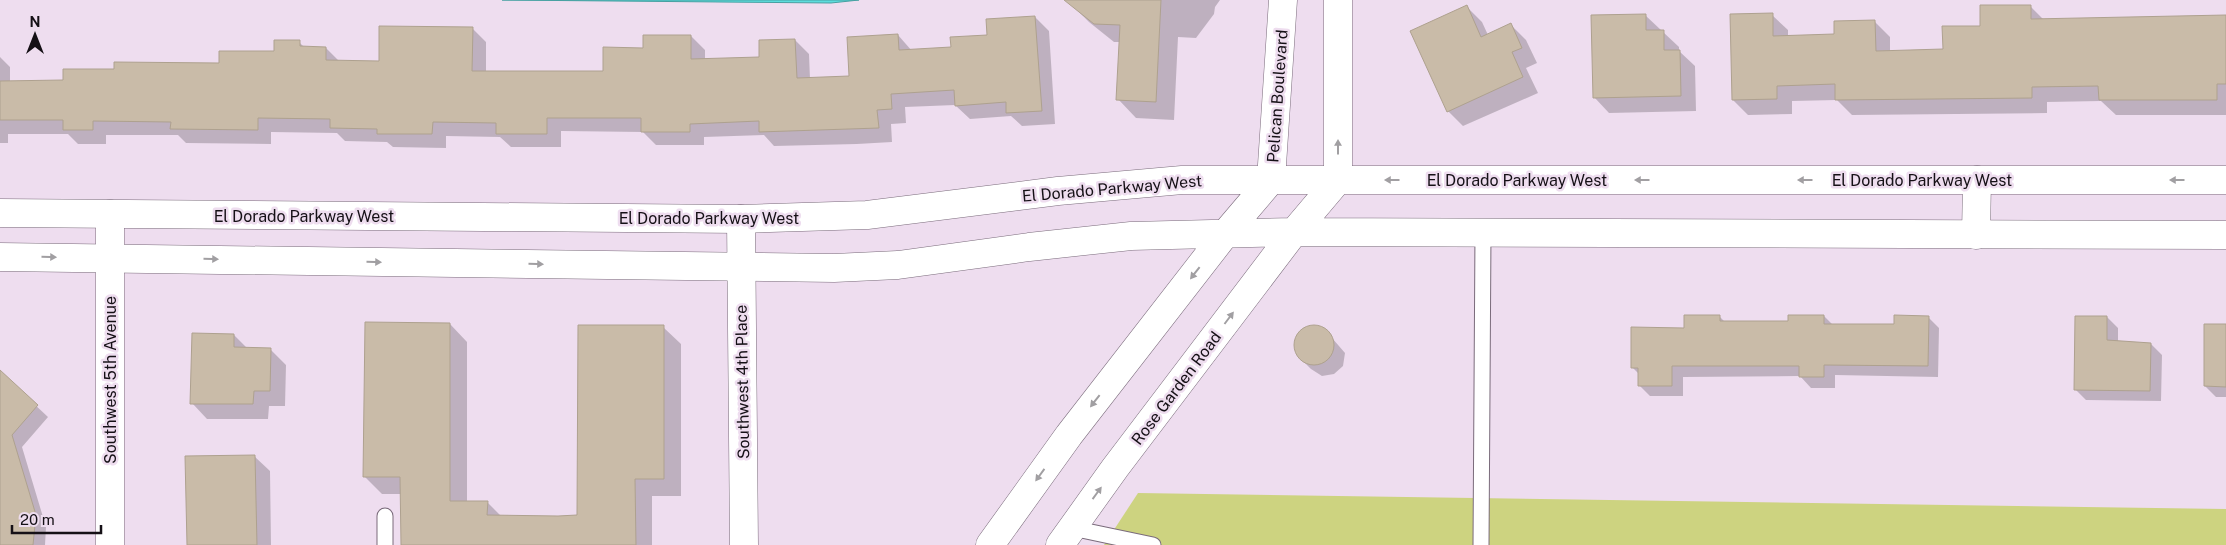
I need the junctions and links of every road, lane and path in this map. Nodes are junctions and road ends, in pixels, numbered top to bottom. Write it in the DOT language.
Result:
graph roads {
  1 [pos="1283,0"];
  2 [pos="1338,0"];
  3 [pos="1272,180"];
  4 [pos="1338,180"];
  5 [pos="1977,180"];
  6 [pos="2226,180"];
  7 [pos="0,214"];
  8 [pos="110,214"];
  9 [pos="741,219"];
  10 [pos="1294,232"];
  11 [pos="1225,234"];
  12 [pos="1483,234"];
  13 [pos="1976,235"];
  14 [pos="2226,235"];
  15 [pos="0,256"];
  16 [pos="110,258"];
  17 [pos="741,267"];
  18 [pos="385,516"];
  19 [pos="1066,537"];
  20 [pos="110,545"];
  21 [pos="385,545"];
  22 [pos="744,545"];
  23 [pos="990,545"];
  24 [pos="1153,545"];
  25 [pos="1481,545"];
  1 -- 3 [label="street, Pelican Boulevard"];
  4 -- 2 [label="street, one-way"];
  3 -- 4 [label="street, El Dorado Parkway West"];
  3 -- 9 [label="street, El Dorado Parkway West"];
  3 -- 11 [label="street, Pelican Boulevard"];
  5 -- 4 [label="street, El Dorado Parkway West, one-way"];
  4 -- 10 [label="street"];
  6 -- 5 [label="street, El Dorado Parkway West, one-way"];
  5 -- 13 [label="street"];
  7 -- 8 [label="street, El Dorado Parkway West"];
  8 -- 9 [label="street, El Dorado Parkway West"];
  8 -- 16 [label="street, Southwest 5th Avenue"];
  9 -- 17 [label="street, Southwest 4th Place"];
  10 -- 11 [label="street"];
  10 -- 12 [label="street"];
  19 -- 10 [label="street, Rose Garden Road, one-way"];
  11 -- 17 [label="street"];
  11 -- 23 [label="street, one-way"];
  12 -- 13 [label="street"];
  12 -- 25 [label="lane"];
  13 -- 14 [label="street"];
  15 -- 16 [label="street, one-way"];
  16 -- 17 [label="street, one-way"];
  16 -- 20 [label="street, Southwest 5th Avenue"];
  17 -- 22 [label="street, Southwest 4th Place"];
  18 -- 21 [label="lane"];
  19 -- 24 [label="lane"];
}
